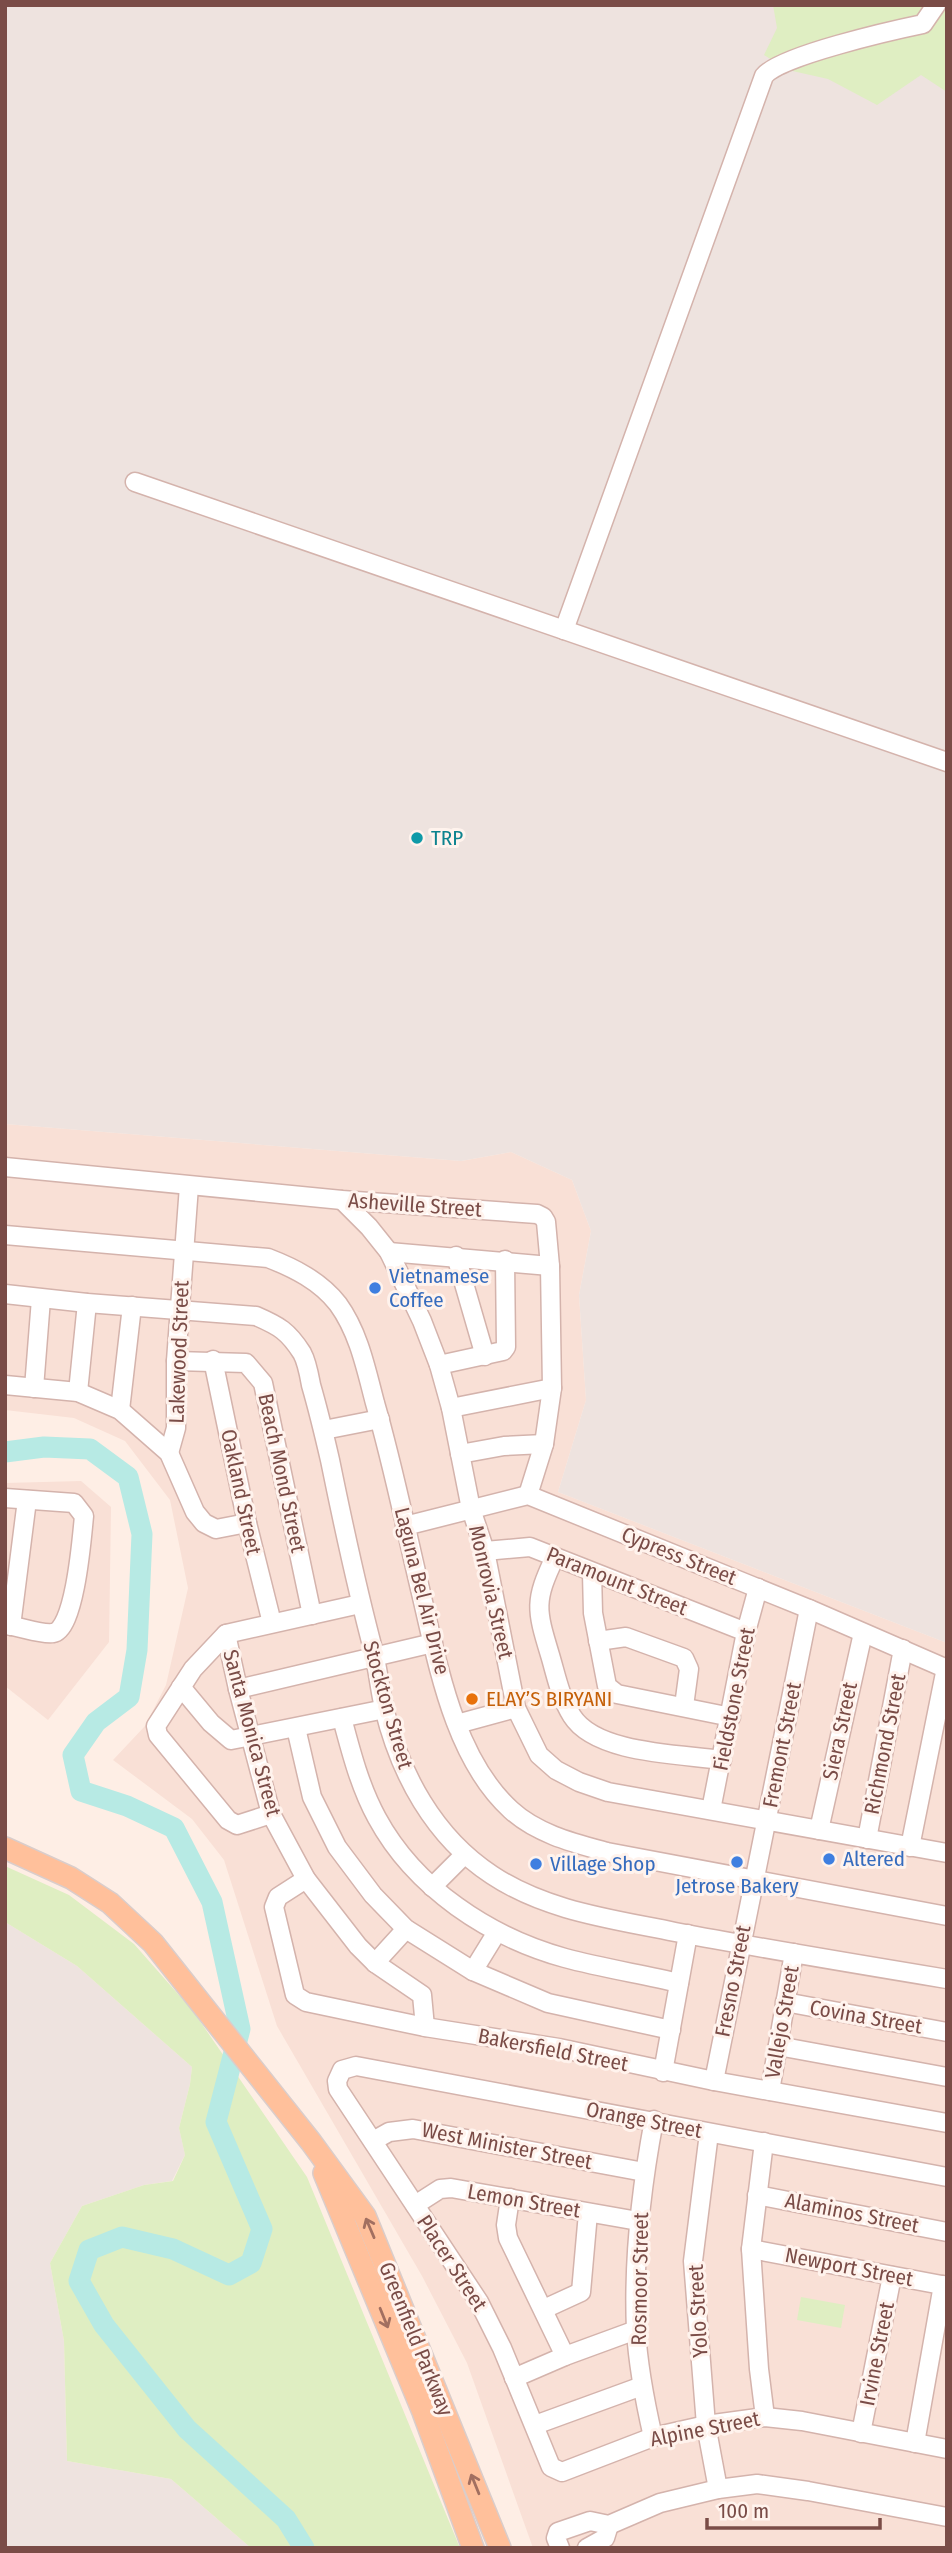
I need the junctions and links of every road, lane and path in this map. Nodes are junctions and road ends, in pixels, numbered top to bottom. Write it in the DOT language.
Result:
graph roads {
  1 [pos="936,5"];
  2 [pos="135,482"];
  3 [pos="564,630"];
  4 [pos="947,762"];
  5 [pos="5,1167"];
  6 [pos="189,1186"];
  7 [pos="342,1200"];
  8 [pos="5,1235"];
  9 [pos="183,1250"];
  10 [pos="388,1252"];
  11 [pos="456,1256"];
  12 [pos="505,1260"];
  13 [pos="550,1266"];
  14 [pos="5,1294"];
  15 [pos="41,1299"];
  16 [pos="87,1304"];
  17 [pos="132,1306"];
  18 [pos="179,1310"];
  19 [pos="485,1356"];
  20 [pos="213,1360"];
  21 [pos="176,1361"];
  22 [pos="439,1365"];
  23 [pos="5,1385"];
  24 [pos="34,1388"];
  25 [pos="552,1388"];
  26 [pos="78,1392"];
  27 [pos="451,1408"];
  28 [pos="120,1410"];
  29 [pos="380,1419"];
  30 [pos="324,1430"];
  31 [pos="544,1444"];
  32 [pos="169,1453"];
  33 [pos="460,1454"];
  34 [pos="528,1495"];
  35 [pos="5,1498"];
  36 [pos="27,1500"];
  37 [pos="471,1509"];
  38 [pos="247,1523"];
  39 [pos="405,1526"];
  40 [pos="485,1551"];
  41 [pos="12,1552"];
  42 [pos="555,1557"];
  43 [pos="592,1573"];
  44 [pos="758,1588"];
  45 [pos="360,1604"];
  46 [pos="809,1609"];
  47 [pos="312,1615"];
  48 [pos="272,1623"];
  49 [pos="8,1625"];
  50 [pos="747,1632"];
  51 [pos="863,1633"];
  52 [pos="226,1634"];
  53 [pos="598,1641"];
  54 [pos="433,1643"];
  55 [pos="903,1649"];
  56 [pos="375,1657"];
  57 [pos="946,1668"];
  58 [pos="181,1687"];
  59 [pos="238,1689"];
  60 [pos="684,1706"];
  61 [pos="516,1708"];
  62 [pos="385,1709"];
  63 [pos="731,1717"];
  64 [pos="342,1718"];
  65 [pos="457,1724"];
  66 [pos="296,1727"];
  67 [pos="251,1737"];
  68 [pos="722,1760"];
  69 [pos="711,1810"];
  70 [pos="271,1814"];
  71 [pos="767,1820"];
  72 [pos="819,1830"];
  73 [pos="867,1839"];
  74 [pos="910,1847"];
  75 [pos="5,1848"];
  76 [pos="947,1853"];
  77 [pos="464,1855"];
  78 [pos="306,1879"];
  79 [pos="754,1881"];
  80 [pos="432,1886"];
  81 [pos="947,1916"];
  82 [pos="406,1929"];
  83 [pos="497,1932"];
  84 [pos="688,1934"];
  85 [pos="740,1944"];
  86 [pos="794,1953"];
  87 [pos="375,1963"];
  88 [pos="473,1971"];
  89 [pos="947,1979"];
  90 [pos="679,1983"];
  91 [pos="785,2002"];
  92 [pos="425,2027"];
  93 [pos="671,2029"];
  94 [pos="947,2032"];
  95 [pos="778,2046"];
  96 [pos="342,2070"];
  97 [pos="663,2072"];
  98 [pos="947,2077"];
  99 [pos="713,2081"];
  100 [pos="770,2091"];
  101 [pos="654,2120"];
  102 [pos="947,2123"];
  103 [pos="709,2133"];
  104 [pos="373,2141"];
  105 [pos="311,2142"];
  106 [pos="764,2142"];
  107 [pos="644,2172"];
  108 [pos="947,2177"];
  109 [pos="757,2195"];
  110 [pos="510,2198"];
  111 [pos="415,2205"];
  112 [pos="588,2213"];
  113 [pos="638,2221"];
  114 [pos="947,2232"];
  115 [pos="751,2249"];
  116 [pos="892,2276"];
  117 [pos="945,2286"];
  118 [pos="544,2309"];
  119 [pos="636,2330"];
  120 [pos="565,2356"];
  121 [pos="514,2378"];
  122 [pos="642,2385"];
  123 [pos="765,2417"];
  124 [pos="535,2425"];
  125 [pos="706,2425"];
  126 [pos="861,2433"];
  127 [pos="653,2437"];
  128 [pos="915,2443"];
  129 [pos="947,2449"];
  130 [pos="551,2467"];
  131 [pos="718,2489"];
  132 [pos="947,2517"];
  133 [pos="609,2525"];
  134 [pos="473,2548"];
  135 [pos="500,2548"];
  136 [pos="560,2548"];
  137 [pos="587,2548"];
  1 -- 3 [label="street"];
  2 -- 3 [label="street"];
  3 -- 4 [label="street"];
  5 -- 6 [label="street, Asheville Street"];
  6 -- 7 [label="street, Asheville Street"];
  6 -- 9 [label="street, Lakewood Street"];
  7 -- 10 [label="street, Monrovia Street"];
  7 -- 13 [label="street, Asheville Street"];
  8 -- 9 [label="street, Laguna Bel Air Drive"];
  9 -- 18 [label="street, Lakewood Street"];
  9 -- 29 [label="street, Laguna Bel Air Drive"];
  10 -- 11 [label="street"];
  10 -- 22 [label="street, Monrovia Street"];
  11 -- 12 [label="street"];
  11 -- 19 [label="street"];
  12 -- 13 [label="street"];
  12 -- 19 [label="street"];
  13 -- 25 [label="street, Asheville Street"];
  14 -- 15 [label="street, Stockton Street"];
  15 -- 16 [label="street, Stockton Street"];
  15 -- 24 [label="street"];
  16 -- 17 [label="street, Stockton Street"];
  16 -- 26 [label="street"];
  17 -- 18 [label="street, Stockton Street"];
  17 -- 28 [label="street"];
  18 -- 21 [label="street, Lakewood Street"];
  18 -- 30 [label="street, Stockton Street"];
  19 -- 22 [label="street"];
  20 -- 21 [label="street, Beach Mond Street"];
  20 -- 38 [label="street, Oakland Street"];
  20 -- 47 [label="street, Beach Mond Street"];
  21 -- 32 [label="street, Lakewood Street"];
  22 -- 27 [label="street, Monrovia Street"];
  23 -- 24 [label="street"];
  24 -- 26 [label="street"];
  25 -- 27 [label="street"];
  25 -- 31 [label="street, Asheville Street"];
  26 -- 28 [label="street"];
  27 -- 33 [label="street, Monrovia Street"];
  28 -- 32 [label="street"];
  29 -- 30 [label="street"];
  29 -- 39 [label="street, Laguna Bel Air Drive"];
  30 -- 45 [label="street, Stockton Street"];
  31 -- 33 [label="street"];
  31 -- 34 [label="street, Asheville Street"];
  32 -- 38 [label="street"];
  33 -- 37 [label="street, Monrovia Street"];
  34 -- 37 [label="street"];
  34 -- 44 [label="street, Cypress Street"];
  35 -- 36 [label="street"];
  36 -- 41 [label="street"];
  36 -- 49 [label="street"];
  37 -- 39 [label="street"];
  37 -- 40 [label="street, Monrovia Street"];
  38 -- 48 [label="street, Oakland Street"];
  39 -- 54 [label="street, Laguna Bel Air Drive"];
  40 -- 42 [label="street, Paramount Street"];
  40 -- 61 [label="street, Monrovia Street"];
  41 -- 49 [label="street"];
  42 -- 43 [label="street, Paramount Street"];
  42 -- 68 [label="street"];
  43 -- 50 [label="street, Paramount Street"];
  43 -- 53 [label="street"];
  44 -- 46 [label="street, Cypress Street"];
  44 -- 50 [label="street, Fieldstone Street"];
  45 -- 47 [label="street"];
  45 -- 56 [label="street, Stockton Street"];
  46 -- 51 [label="street, Cypress Street"];
  46 -- 71 [label="street, Fremont Street"];
  47 -- 48 [label="street"];
  48 -- 52 [label="street"];
  50 -- 63 [label="street, Fieldstone Street"];
  51 -- 55 [label="street, Cypress Street"];
  51 -- 72 [label="street, Siera Street"];
  52 -- 58 [label="street"];
  52 -- 59 [label="street, Santa Monica Street"];
  53 -- 60 [label="street"];
  53 -- 60 [label="street"];
  54 -- 56 [label="street"];
  54 -- 65 [label="street, Laguna Bel Air Drive"];
  55 -- 57 [label="street, Cypress Street"];
  55 -- 73 [label="street, Richmond Street"];
  56 -- 59 [label="street"];
  56 -- 62 [label="street, Stockton Street"];
  57 -- 74 [label="street"];
  58 -- 67 [label="street"];
  58 -- 70 [label="street"];
  59 -- 67 [label="street, Santa Monica Street"];
  60 -- 63 [label="street"];
  61 -- 65 [label="street"];
  61 -- 69 [label="street, Monrovia Street"];
  62 -- 64 [label="street"];
  62 -- 77 [label="street, Stockton Street"];
  63 -- 68 [label="street, Fieldstone Street"];
  64 -- 66 [label="street"];
  64 -- 80 [label="street"];
  65 -- 79 [label="street, Laguna Bel Air Drive"];
  66 -- 67 [label="street"];
  66 -- 82 [label="street"];
  67 -- 70 [label="street, Santa Monica Street"];
  68 -- 69 [label="street, Fieldstone Street"];
  69 -- 71 [label="street, Monrovia Street"];
  70 -- 78 [label="street, Santa Monica Street"];
  71 -- 72 [label="street, Monrovia Street"];
  71 -- 79 [label="street, Fremont Street"];
  72 -- 73 [label="street, Monrovia Street"];
  73 -- 74 [label="street, Monrovia Street"];
  74 -- 76 [label="street, Monrovia Street"];
  75 -- 105 [label="main road, Greenfield Parkway"];
  77 -- 80 [label="street"];
  77 -- 84 [label="street, Stockton Street"];
  78 -- 87 [label="street, Santa Monica Street"];
  78 -- 92 [label="street, Bakersfield Street"];
  79 -- 81 [label="street, Laguna Bel Air Drive"];
  79 -- 85 [label="street, Fresno Street"];
  80 -- 83 [label="street"];
  82 -- 87 [label="street"];
  82 -- 88 [label="street"];
  83 -- 88 [label="street"];
  83 -- 90 [label="street"];
  84 -- 85 [label="street, Stockton Street"];
  84 -- 90 [label="street"];
  85 -- 86 [label="street, Stockton Street"];
  85 -- 99 [label="street, Fresno Street"];
  86 -- 89 [label="street, Stockton Street"];
  86 -- 91 [label="street, Vallejo Street"];
  87 -- 92 [label="street, Santa Monica Street"];
  88 -- 93 [label="street"];
  90 -- 93 [label="street"];
  91 -- 94 [label="street, Covina Street"];
  91 -- 95 [label="street, Vallejo Street"];
  92 -- 97 [label="street, Bakersfield Street"];
  93 -- 97 [label="street"];
  95 -- 98 [label="street"];
  95 -- 100 [label="street, Vallejo Street"];
  96 -- 101 [label="street, Orange Street"];
  96 -- 104 [label="street, Placer Street"];
  97 -- 99 [label="street, Bakersfield Street"];
  99 -- 100 [label="street, Bakersfield Street"];
  100 -- 102 [label="street, Bakersfield Street"];
  101 -- 103 [label="street, Orange Street"];
  101 -- 107 [label="street, Rosmoor Street"];
  103 -- 106 [label="street, Orange Street"];
  103 -- 125 [label="street, Yolo Street"];
  104 -- 107 [label="street, West Minister Street"];
  104 -- 111 [label="street, Placer Street"];
  105 -- 134 [label="main road, Greenfield Parkway, one-way"];
  135 -- 105 [label="main road, Greenfield Parkway, one-way"];
  106 -- 108 [label="street, Orange Street"];
  106 -- 109 [label="street"];
  107 -- 113 [label="street, Rosmoor Street"];
  109 -- 114 [label="street, Alaminos Street"];
  109 -- 115 [label="street"];
  110 -- 111 [label="street, Lemon Street"];
  110 -- 112 [label="street, Lemon Street"];
  110 -- 118 [label="street"];
  111 -- 121 [label="street, Placer Street"];
  112 -- 113 [label="street, Lemon Street"];
  112 -- 118 [label="street"];
  113 -- 119 [label="street, Rosmoor Street"];
  115 -- 116 [label="street, Newport Street"];
  115 -- 123 [label="street"];
  116 -- 117 [label="street, Newport Street"];
  116 -- 126 [label="street, Irvine Street"];
  117 -- 128 [label="street"];
  118 -- 120 [label="street"];
  119 -- 120 [label="street"];
  119 -- 122 [label="street, Rosmoor Street"];
  120 -- 121 [label="street"];
  121 -- 124 [label="street, Placer Street"];
  122 -- 124 [label="street"];
  122 -- 127 [label="street, Rosmoor Street"];
  123 -- 125 [label="street, Alpine Street"];
  123 -- 126 [label="street, Alpine Street"];
  124 -- 130 [label="street, Placer Street"];
  125 -- 127 [label="street, Alpine Street"];
  125 -- 131 [label="street, Yolo Street"];
  126 -- 128 [label="street, Alpine Street"];
  127 -- 130 [label="street, Alpine Street"];
  128 -- 129 [label="street, Alpine Street"];
  131 -- 132 [label="street"];
  131 -- 133 [label="street"];
  133 -- 136 [label="street"];
  133 -- 137 [label="street"];
}
